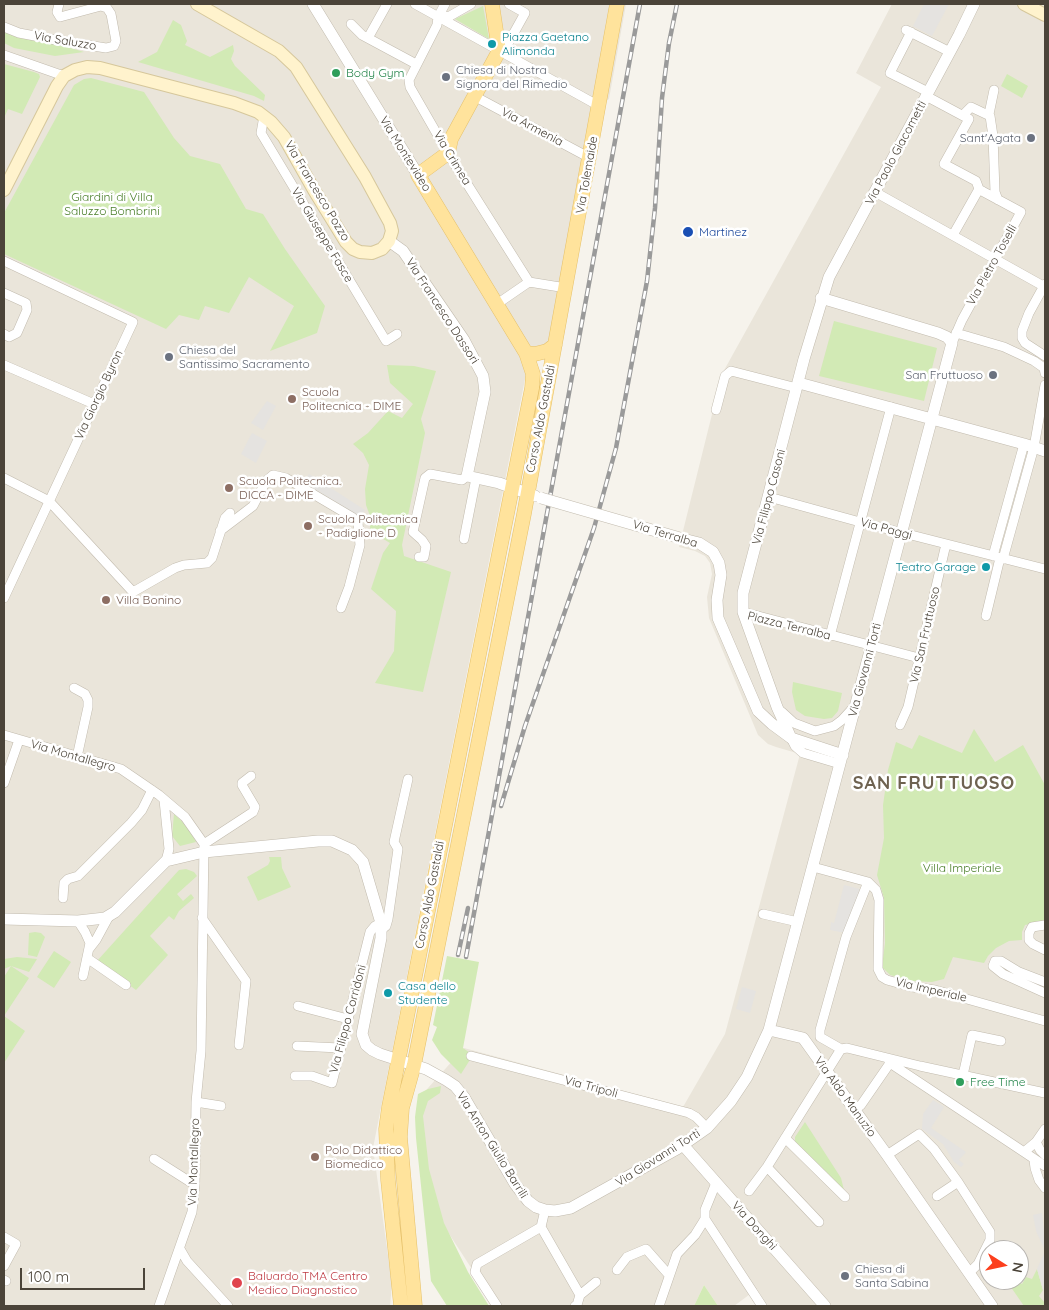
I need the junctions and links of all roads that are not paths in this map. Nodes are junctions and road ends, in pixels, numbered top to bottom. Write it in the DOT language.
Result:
graph roads {
  1 [pos="59,4"];
  2 [pos="197,4"];
  3 [pos="313,4"];
  4 [pos="387,4"];
  5 [pos="415,4"];
  6 [pos="445,4"];
  7 [pos="471,4"];
  8 [pos="492,4"];
  9 [pos="509,4"];
  10 [pos="617,4"];
  11 [pos="1024,4"];
  12 [pos="972,5"];
  13 [pos="1045,15"];
  14 [pos="437,21"];
  15 [pos="351,24"];
  16 [pos="4,27"];
  17 [pos="368,38"];
  18 [pos="499,51"];
  19 [pos="950,52"];
  20 [pos="4,55"];
  21 [pos="416,64"];
  22 [pos="64,76"];
  23 [pos="994,90"];
  24 [pos="927,94"];
  25 [pos="474,96"];
  26 [pos="599,106"];
  27 [pos="989,114"];
  28 [pos="963,115"];
  29 [pos="264,116"];
  30 [pos="448,153"];
  31 [pos="590,158"];
  32 [pos="418,175"];
  33 [pos="977,185"];
  34 [pos="4,189"];
  35 [pos="875,192"];
  36 [pos="998,200"];
  37 [pos="953,235"];
  38 [pos="389,241"];
  39 [pos="996,259"];
  40 [pos="4,261"];
  41 [pos="529,282"];
  42 [pos="1045,286"];
  43 [pos="566,288"];
  44 [pos="4,293"];
  45 [pos="821,298"];
  46 [pos="497,304"];
  47 [pos="4,334"];
  48 [pos="397,334"];
  49 [pos="954,338"];
  50 [pos="556,346"];
  51 [pos="526,353"];
  52 [pos="1045,356"];
  53 [pos="4,365"];
  54 [pos="1045,373"];
  55 [pos="1045,385"];
  56 [pos="798,386"];
  57 [pos="94,404"];
  58 [pos="891,407"];
  59 [pos="716,410"];
  60 [pos="932,418"];
  61 [pos="1029,445"];
  62 [pos="1045,452"];
  63 [pos="472,477"];
  64 [pos="4,478"];
  65 [pos="511,487"];
  66 [pos="528,493"];
  67 [pos="769,497"];
  68 [pos="49,501"];
  69 [pos="230,513"];
  70 [pos="860,522"];
  71 [pos="220,531"];
  72 [pos="902,533"];
  73 [pos="464,539"];
  74 [pos="946,544"];
  75 [pos="419,557"];
  76 [pos="999,558"];
  77 [pos="1045,569"];
  78 [pos="4,598"];
  79 [pos="341,608"];
  80 [pos="743,612"];
  81 [pos="986,616"];
  82 [pos="830,636"];
  83 [pos="872,646"];
  84 [pos="919,658"];
  85 [pos="74,688"];
  86 [pos="857,703"];
  87 [pos="777,706"];
  88 [pos="900,726"];
  89 [pos="4,735"];
  90 [pos="791,738"];
  91 [pos="19,740"];
  92 [pos="77,757"];
  93 [pos="841,760"];
  94 [pos="251,776"];
  95 [pos="408,779"];
  96 [pos="4,783"];
  97 [pos="152,790"];
  98 [pos="164,800"];
  99 [pos="204,848"];
  100 [pos="166,861"];
  101 [pos="813,867"];
  102 [pos="868,882"];
  103 [pos="63,898"];
  104 [pos="763,914"];
  105 [pos="109,916"];
  106 [pos="202,918"];
  107 [pos="4,919"];
  108 [pos="78,921"];
  109 [pos="798,922"];
  110 [pos="1045,925"];
  111 [pos="381,926"];
  112 [pos="1045,950"];
  113 [pos="88,953"];
  114 [pos="83,976"];
  115 [pos="1045,982"];
  116 [pos="126,985"];
  117 [pos="1045,993"];
  118 [pos="298,1006"];
  119 [pos="348,1019"];
  120 [pos="1045,1020"];
  121 [pos="769,1030"];
  122 [pos="1001,1041"];
  123 [pos="239,1045"];
  124 [pos="297,1046"];
  125 [pos="340,1048"];
  126 [pos="841,1049"];
  127 [pos="471,1056"];
  128 [pos="398,1060"];
  129 [pos="889,1061"];
  130 [pos="414,1065"];
  131 [pos="827,1071"];
  132 [pos="963,1075"];
  133 [pos="295,1076"];
  134 [pos="1045,1093"];
  135 [pos="196,1102"];
  136 [pos="221,1106"];
  137 [pos="854,1110"];
  138 [pos="707,1128"];
  139 [pos="1045,1128"];
  140 [pos="785,1138"];
  141 [pos="1036,1142"];
  142 [pos="683,1145"];
  143 [pos="1024,1152"];
  144 [pos="887,1155"];
  145 [pos="1045,1155"];
  146 [pos="154,1159"];
  147 [pos="1034,1160"];
  148 [pos="1045,1166"];
  149 [pos="767,1167"];
  150 [pos="958,1182"];
  151 [pos="716,1183"];
  152 [pos="195,1185"];
  153 [pos="1045,1188"];
  154 [pos="749,1191"];
  155 [pos="937,1196"];
  156 [pos="845,1197"];
  157 [pos="545,1210"];
  158 [pos="705,1218"];
  159 [pos="819,1222"];
  160 [pos="541,1227"];
  161 [pos="4,1237"];
  162 [pos="180,1249"];
  163 [pos="4,1266"];
  164 [pos="617,1270"];
  165 [pos="970,1272"];
  166 [pos="669,1276"];
  167 [pos="596,1282"];
  168 [pos="580,1295"];
  169 [pos="160,1306"];
  170 [pos="228,1306"];
  171 [pos="401,1306"];
  172 [pos="415,1306"];
  173 [pos="497,1306"];
  174 [pos="575,1306"];
  175 [pos="659,1306"];
  176 [pos="762,1306"];
  177 [pos="826,1306"];
  178 [pos="992,1306"];
  1 -- 16 [label="street, Via Saluzzo"];
  2 -- 38 [label="main road"];
  3 -- 32 [label="street, Via Montevideo"];
  4 -- 17 [label="street"];
  5 -- 14 [label="street"];
  6 -- 14 [label="street"];
  7 -- 14 [label="street"];
  8 -- 18 [label="main road"];
  9 -- 18 [label="street"];
  10 -- 26 [label="main road, Via Tolemaide"];
  11 -- 13 [label="main road"];
  12 -- 19 [label="street, Via Paolo Giacometti"];
  14 -- 18 [label="street"];
  14 -- 21 [label="street, Via Crimea"];
  15 -- 17 [label="street"];
  17 -- 21 [label="street"];
  18 -- 25 [label="main road"];
  18 -- 26 [label="street"];
  19 -- 24 [label="street, Via Paolo Giacometti"];
  19 -- 24 [label="street"];
  20 -- 22 [label="street"];
  21 -- 30 [label="street, Via Crimea"];
  22 -- 29 [label="main road, Via Francesco Pozzo"];
  22 -- 34 [label="main road"];
  23 -- 27 [label="street"];
  24 -- 28 [label="street"];
  24 -- 35 [label="street, Via Paolo Giacometti"];
  25 -- 30 [label="main road"];
  25 -- 31 [label="street, Via Armenia"];
  26 -- 31 [label="main road, Via Tolemaide"];
  27 -- 28 [label="street"];
  27 -- 36 [label="street"];
  28 -- 33 [label="street, Via Pietro Toselli"];
  29 -- 38 [label="main road, Via Francesco Pozzo"];
  29 -- 48 [label="street, Via Giuseppe Fasce"];
  30 -- 32 [label="main road"];
  30 -- 41 [label="street, Via Crimea"];
  31 -- 43 [label="main road, Via Tolemaide"];
  32 -- 46 [label="main road, Via Montevideo"];
  33 -- 36 [label="street, Via Pietro Toselli"];
  33 -- 37 [label="street"];
  35 -- 37 [label="street"];
  35 -- 45 [label="street, Via Paolo Giacometti"];
  36 -- 39 [label="street, Via Pietro Toselli"];
  37 -- 39 [label="street"];
  38 -- 63 [label="street, Via Francesco Dassori"];
  39 -- 42 [label="street"];
  39 -- 49 [label="street, Via Pietro Toselli"];
  40 -- 57 [label="street, Via Giorgio Byron"];
  41 -- 43 [label="street"];
  41 -- 46 [label="street"];
  42 -- 52 [label="street"];
  43 -- 50 [label="main road, Via Tolemaide"];
  44 -- 47 [label="street"];
  45 -- 49 [label="street"];
  45 -- 56 [label="street, Via Paolo Giacometti"];
  46 -- 51 [label="main road, Via Montevideo"];
  49 -- 54 [label="street"];
  49 -- 60 [label="street, Via Giovanni Torti"];
  50 -- 51 [label="main road"];
  50 -- 66 [label="main road, Corso Aldo Gastaldi"];
  51 -- 65 [label="main road, Corso Aldo Gastaldi"];
  53 -- 57 [label="street"];
  55 -- 61 [label="street"];
  56 -- 58 [label="street"];
  56 -- 59 [label="street"];
  56 -- 67 [label="street, Via Filippo Casoni"];
  57 -- 68 [label="street, Via Giorgio Byron"];
  58 -- 60 [label="street"];
  58 -- 70 [label="street"];
  60 -- 61 [label="street"];
  60 -- 72 [label="street, Via Giovanni Torti"];
  61 -- 62 [label="street"];
  61 -- 76 [label="street"];
  63 -- 65 [label="street"];
  63 -- 73 [label="street, Via Francesco Dassori"];
  63 -- 75 [label="street"];
  64 -- 68 [label="street"];
  65 -- 66 [label="street"];
  65 -- 128 [label="main road, Corso Aldo Gastaldi"];
  66 -- 90 [label="street, Via Terralba, bridge"];
  66 -- 130 [label="main road, Corso Aldo Gastaldi"];
  67 -- 70 [label="street, Via Paggi"];
  67 -- 80 [label="street, Via Filippo Casoni"];
  68 -- 71 [label="street"];
  68 -- 78 [label="street, Via Giorgio Byron"];
  69 -- 71 [label="street"];
  70 -- 72 [label="street, Via Paggi"];
  70 -- 82 [label="street"];
  71 -- 79 [label="street"];
  72 -- 74 [label="street, Via Paggi"];
  72 -- 83 [label="street, Via Giovanni Torti"];
  74 -- 76 [label="street, Via Paggi"];
  74 -- 84 [label="street, Via San Fruttuoso"];
  76 -- 77 [label="street, Via Paggi"];
  76 -- 81 [label="street"];
  80 -- 82 [label="street, Piazza Terralba"];
  80 -- 87 [label="street, Piazza Terralba"];
  82 -- 83 [label="street, Piazza Terralba"];
  83 -- 84 [label="street, Piazza Terralba"];
  83 -- 86 [label="street, Via Giovanni Torti"];
  84 -- 88 [label="street, Via San Fruttuoso"];
  85 -- 92 [label="street"];
  86 -- 87 [label="street, Piazza Terralba"];
  86 -- 93 [label="street, Via Giovanni Torti"];
  87 -- 90 [label="street, Piazza Terralba"];
  89 -- 91 [label="street, Via Montallegro"];
  90 -- 93 [label="street"];
  91 -- 92 [label="street, Via Montallegro"];
  91 -- 96 [label="street"];
  92 -- 97 [label="street, Via Montallegro"];
  93 -- 101 [label="street, Via Giovanni Torti"];
  94 -- 99 [label="street"];
  95 -- 111 [label="street, Via Filippo Corridoni"];
  97 -- 98 [label="street, Via Montallegro"];
  97 -- 103 [label="street"];
  98 -- 99 [label="street, Via Montallegro"];
  98 -- 100 [label="street"];
  99 -- 100 [label="street, Via Filippo Corridoni"];
  99 -- 106 [label="street, Via Montallegro"];
  99 -- 111 [label="street, Via Filippo Corridoni"];
  100 -- 105 [label="street"];
  101 -- 102 [label="street"];
  101 -- 109 [label="street, Via Giovanni Torti"];
  102 -- 120 [label="street, Via Imperiale"];
  102 -- 126 [label="street"];
  104 -- 109 [label="street"];
  105 -- 108 [label="street"];
  105 -- 113 [label="street"];
  106 -- 123 [label="street"];
  106 -- 135 [label="street, Via Montallegro"];
  107 -- 108 [label="street"];
  108 -- 113 [label="street"];
  109 -- 121 [label="street, Via Giovanni Torti"];
  110 -- 112 [label="street"];
  111 -- 119 [label="street, Via Filippo Corridoni"];
  111 -- 128 [label="street, Via Filippo Corridoni"];
  113 -- 114 [label="street"];
  113 -- 116 [label="street"];
  115 -- 117 [label="street"];
  118 -- 119 [label="street"];
  119 -- 125 [label="street, Via Filippo Corridoni"];
  121 -- 131 [label="street, Via Aldo Manuzio"];
  121 -- 138 [label="street, Via Giovanni Torti"];
  122 -- 132 [label="street"];
  124 -- 125 [label="street"];
  125 -- 133 [label="street, Via Filippo Corridoni"];
  126 -- 129 [label="street"];
  126 -- 131 [label="street"];
  127 -- 138 [label="street, Via Tripoli"];
  128 -- 130 [label="street, Via Filippo Corridoni"];
  128 -- 171 [label="main road, Corso Aldo Gastaldi"];
  129 -- 132 [label="street"];
  129 -- 137 [label="street"];
  129 -- 143 [label="street"];
  130 -- 157 [label="street, Via Anton Giulio Barrili"];
  130 -- 172 [label="main road, Corso Aldo Gastaldi"];
  131 -- 137 [label="street, Via Aldo Manuzio"];
  131 -- 140 [label="street"];
  132 -- 134 [label="street"];
  135 -- 136 [label="street, Via Montallegro"];
  135 -- 152 [label="street, Via Montallegro"];
  137 -- 144 [label="street, Via Aldo Manuzio"];
  138 -- 142 [label="street, Via Giovanni Torti"];
  139 -- 141 [label="street"];
  140 -- 149 [label="street"];
  140 -- 156 [label="street"];
  141 -- 143 [label="street"];
  141 -- 145 [label="street"];
  142 -- 151 [label="street, Via Donghi"];
  142 -- 157 [label="street, Via Giovanni Torti"];
  143 -- 147 [label="street"];
  144 -- 150 [label="street"];
  144 -- 165 [label="street, Via Aldo Manuzio"];
  146 -- 152 [label="street"];
  147 -- 148 [label="street"];
  147 -- 153 [label="street"];
  149 -- 154 [label="street"];
  149 -- 159 [label="street"];
  150 -- 155 [label="street"];
  150 -- 165 [label="street"];
  151 -- 158 [label="street"];
  151 -- 177 [label="street, Via Donghi"];
  152 -- 162 [label="street, Via Montallegro"];
  157 -- 160 [label="street"];
  158 -- 166 [label="street"];
  158 -- 176 [label="street"];
  160 -- 168 [label="street"];
  160 -- 173 [label="street"];
  161 -- 163 [label="street"];
  162 -- 169 [label="street, Via Montallegro"];
  162 -- 170 [label="street"];
  164 -- 166 [label="street"];
  165 -- 178 [label="street, Via Aldo Manuzio"];
  166 -- 175 [label="street"];
  167 -- 168 [label="street"];
  168 -- 174 [label="street"];
}
